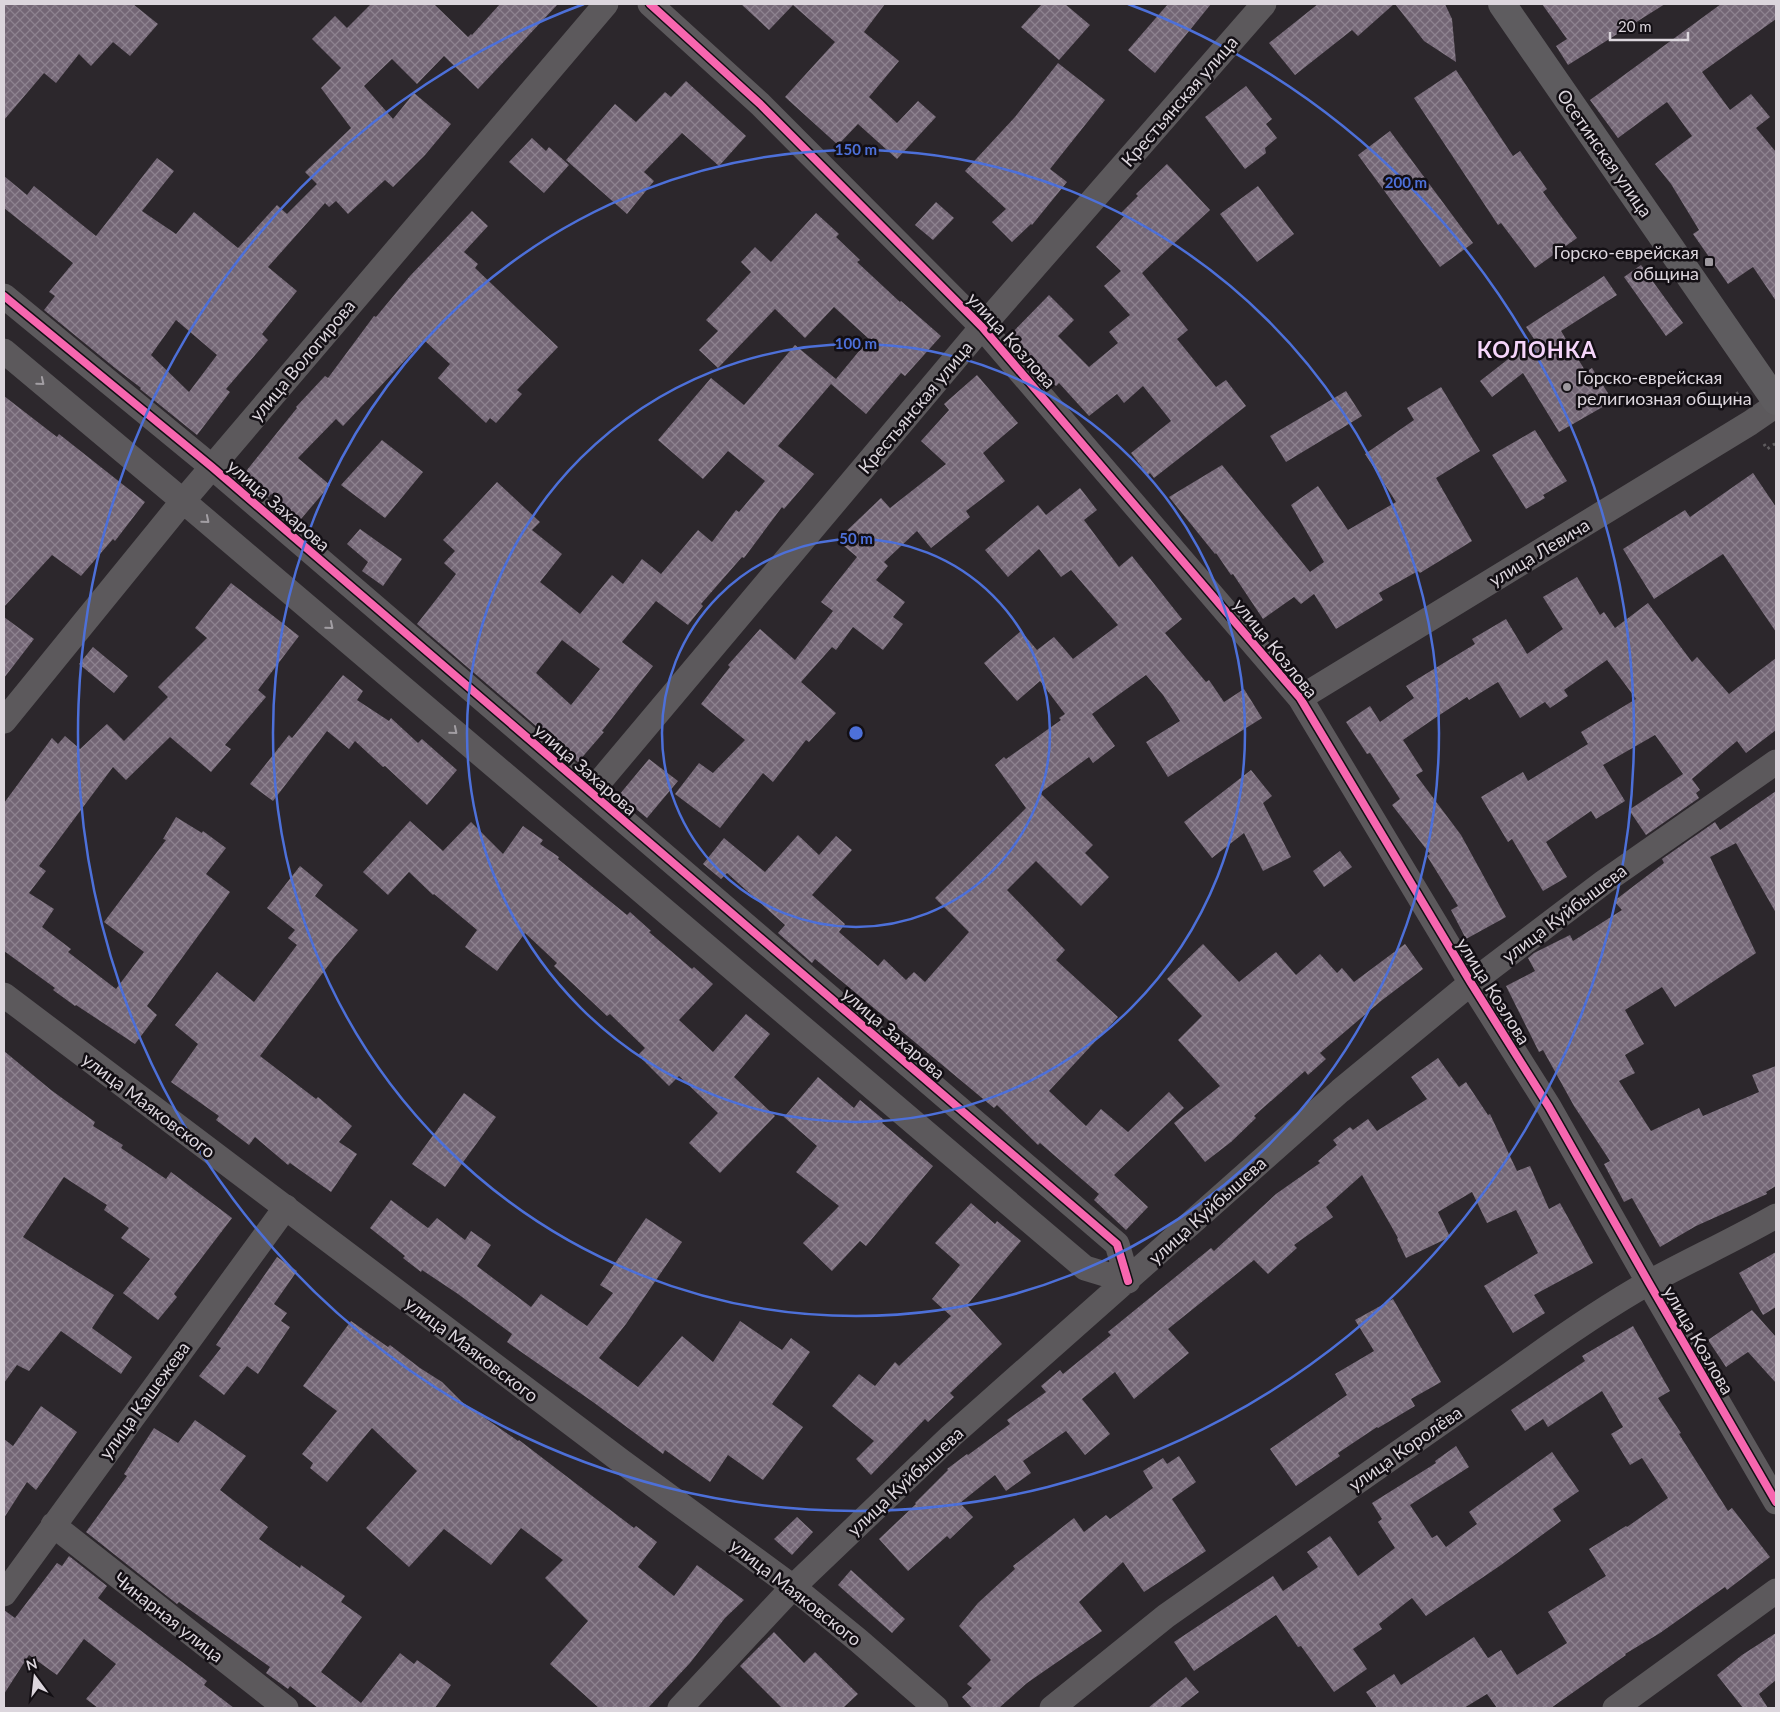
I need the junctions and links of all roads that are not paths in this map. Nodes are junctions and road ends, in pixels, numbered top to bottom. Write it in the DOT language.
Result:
graph roads {
  1 [pos="606,4"];
  2 [pos="650,4"];
  3 [pos="1264,4"];
  4 [pos="1502,4"];
  5 [pos="4,296"];
  6 [pos="982,327"];
  7 [pos="4,351"];
  8 [pos="1776,401"];
  9 [pos="1776,405"];
  10 [pos="212,467"];
  11 [pos="183,501"];
  12 [pos="1300,698"];
  13 [pos="4,721"];
  14 [pos="1776,762"];
  15 [pos="591,792"];
  16 [pos="1471,983"];
  17 [pos="4,995"];
  18 [pos="286,1208"];
  19 [pos="1776,1216"];
  20 [pos="1128,1281"];
  21 [pos="1648,1283"];
  22 [pos="1776,1502"];
  23 [pos="53,1525"];
  24 [pos="792,1587"];
  25 [pos="1776,1591"];
  26 [pos="4,1594"];
  27 [pos="286,1708"];
  28 [pos="680,1708"];
  29 [pos="936,1708"];
  30 [pos="1052,1708"];
  31 [pos="1615,1708"];
  1 -- 10 [label="street, улица Вологирова"];
  2 -- 6 [label="street, улица Козлова"];
  3 -- 6 [label="street, Крестьянская улица"];
  4 -- 8 [label="main road, Осетинская улица"];
  5 -- 10 [label="street, улица Захарова"];
  6 -- 12 [label="street, улица Козлова"];
  6 -- 15 [label="street, Крестьянская улица"];
  7 -- 11 [label="street, one-way"];
  9 -- 12 [label="street, улица Левича"];
  10 -- 11 [label="street, улица Вологирова"];
  10 -- 15 [label="street, улица Захарова"];
  11 -- 13 [label="street, улица Вологирова"];
  11 -- 20 [label="street, one-way"];
  12 -- 16 [label="street, улица Козлова"];
  14 -- 16 [label="street, улица Куйбышева"];
  15 -- 20 [label="street, улица Захарова"];
  16 -- 20 [label="street, улица Куйбышева"];
  16 -- 21 [label="street, улица Козлова"];
  17 -- 18 [label="street, улица Маяковского"];
  18 -- 23 [label="street, улица Кашежева"];
  18 -- 24 [label="street, улица Маяковского"];
  19 -- 21 [label="street, улица Королёва"];
  20 -- 24 [label="street, улица Куйбышева"];
  21 -- 22 [label="street, улица Козлова"];
  21 -- 30 [label="street, улица Королёва"];
  23 -- 26 [label="street, улица Кашежева"];
  23 -- 27 [label="street, Чинарная улица"];
  24 -- 28 [label="street, улица Куйбышева"];
  24 -- 29 [label="street, улица Маяковского"];
  25 -- 31 [label="street"];
}
